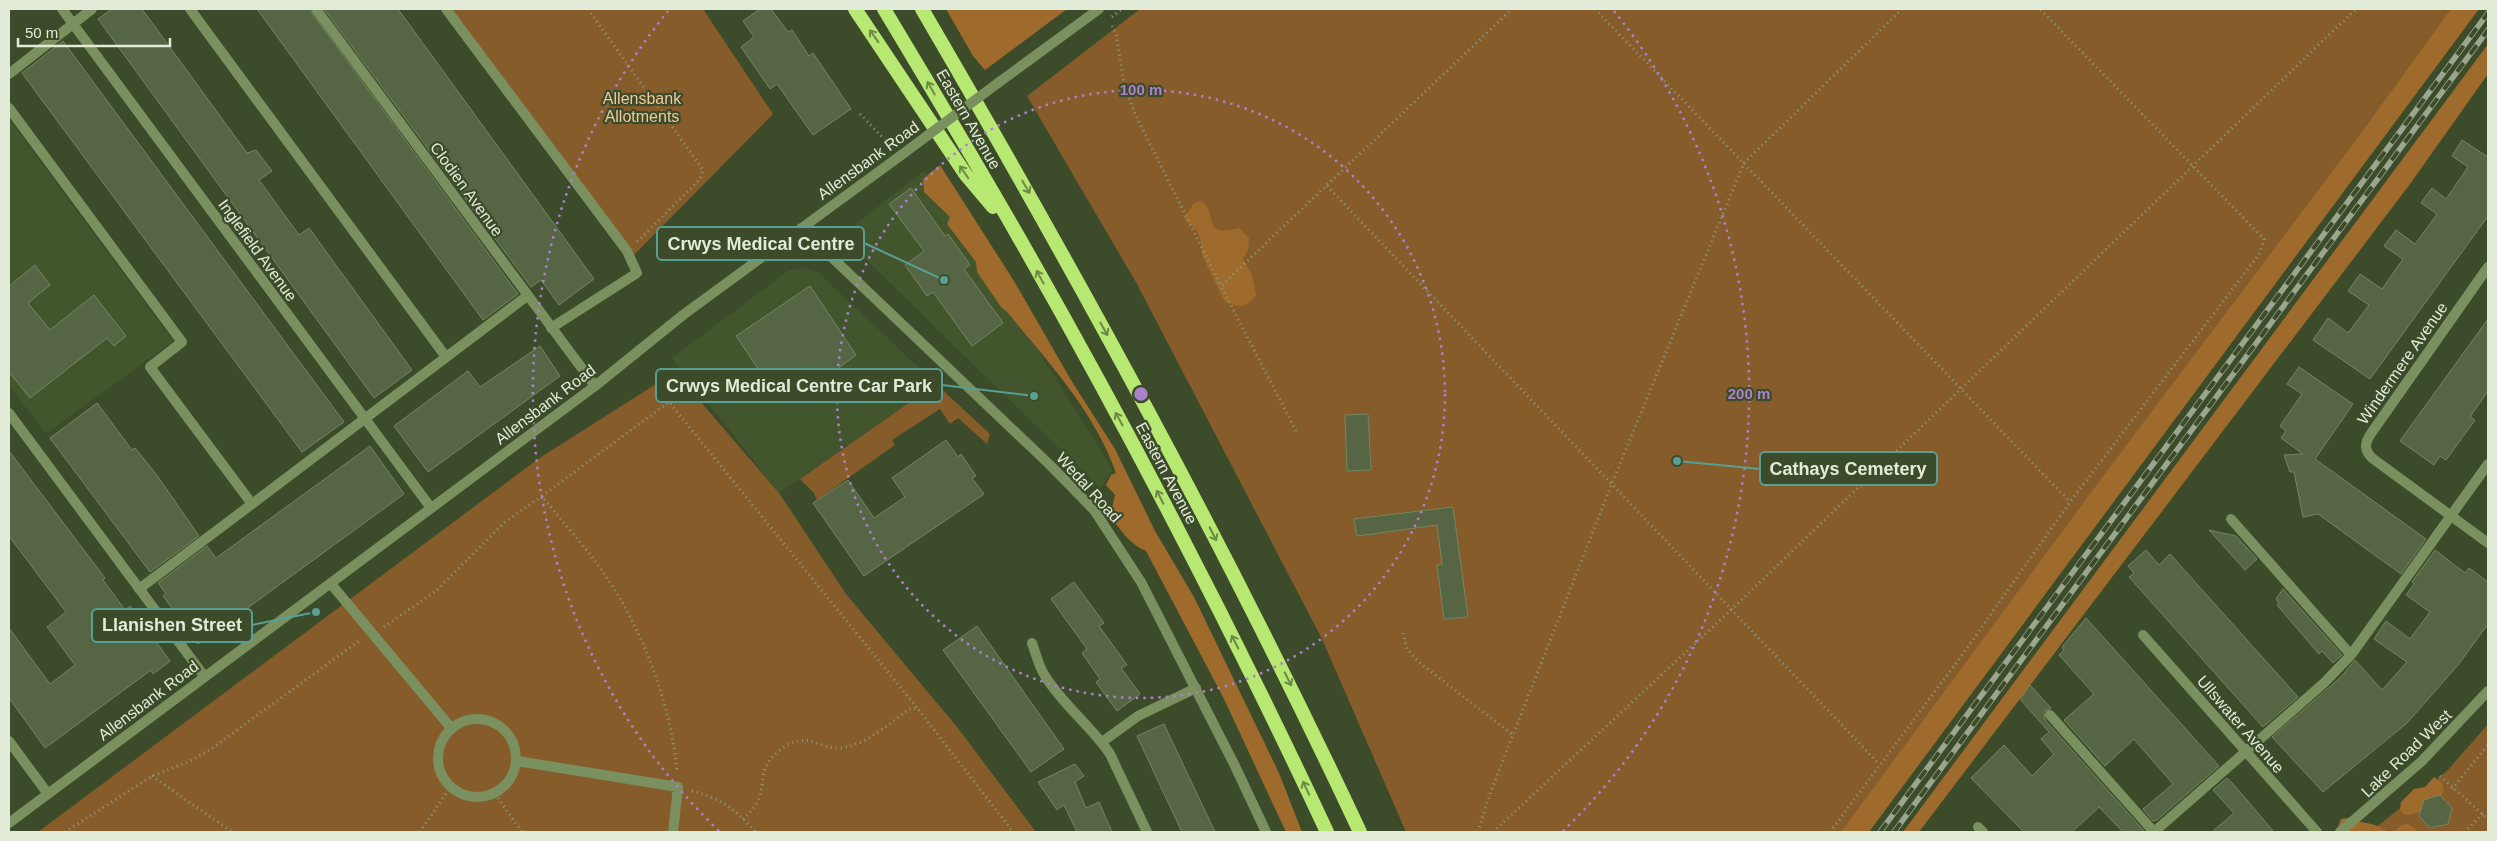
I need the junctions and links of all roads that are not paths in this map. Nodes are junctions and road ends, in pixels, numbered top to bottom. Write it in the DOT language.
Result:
graph roads {
  1 [pos="62,9"];
  2 [pos="92,9"];
  3 [pos="190,9"];
  4 [pos="316,9"];
  5 [pos="446,9"];
  6 [pos="855,9"];
  7 [pos="884,9"];
  8 [pos="922,9"];
  9 [pos="1099,9"];
  10 [pos="74,23"];
  11 [pos="9,74"];
  12 [pos="9,108"];
  13 [pos="801,228"];
  14 [pos="1018,236"];
  15 [pos="2488,267"];
  16 [pos="527,296"];
  17 [pos="551,328"];
  18 [pos="446,357"];
  19 [pos="595,386"];
  20 [pos="9,413"];
  21 [pos="364,419"];
  22 [pos="2488,464"];
  23 [pos="252,504"];
  24 [pos="431,508"];
  25 [pos="2452,516"];
  26 [pos="2231,519"];
  27 [pos="2488,543"];
  28 [pos="331,584"];
  29 [pos="139,589"];
  30 [pos="2143,635"];
  31 [pos="1032,643"];
  32 [pos="2351,655"];
  33 [pos="204,676"];
  34 [pos="1196,688"];
  35 [pos="2488,691"];
  36 [pos="2050,715"];
  37 [pos="452,729"];
  38 [pos="9,741"];
  39 [pos="1102,742"];
  40 [pos="2246,752"];
  41 [pos="517,761"];
  42 [pos="48,794"];
  43 [pos="9,824"];
  44 [pos="673,832"];
  45 [pos="1147,832"];
  46 [pos="1266,832"];
  47 [pos="1327,832"];
  48 [pos="1360,832"];
  49 [pos="2154,832"];
  50 [pos="2317,832"];
  51 [pos="2340,832"];
  1 -- 10 [label="street, Inglefield Avenue"];
  2 -- 10 [label="street"];
  3 -- 18 [label="street"];
  4 -- 16 [label="street, Clodien Avenue"];
  5 -- 17 [label="street"];
  14 -- 6 [label="highway, one-way"];
  14 -- 7 [label="highway, Eastern Avenue, one-way"];
  8 -- 48 [label="highway, Eastern Avenue, one-way"];
  9 -- 13 [label="street, Allensbank Road, bridge"];
  10 -- 11 [label="street"];
  10 -- 21 [label="street, Inglefield Avenue"];
  12 -- 23 [label="street"];
  13 -- 19 [label="street, Allensbank Road"];
  13 -- 34 [label="street, Wedal Road"];
  47 -- 14 [label="highway, Eastern Avenue, one-way"];
  15 -- 25 [label="street, Windermere Avenue"];
  16 -- 17 [label="street, Clodien Avenue"];
  16 -- 18 [label="street"];
  17 -- 19 [label="street, Clodien Avenue"];
  18 -- 21 [label="street"];
  19 -- 24 [label="street, Allensbank Road"];
  20 -- 29 [label="street"];
  21 -- 23 [label="street"];
  21 -- 24 [label="street, Inglefield Avenue"];
  22 -- 25 [label="street"];
  23 -- 29 [label="street"];
  24 -- 28 [label="street, Allensbank Road"];
  25 -- 27 [label="street, Windermere Avenue"];
  25 -- 32 [label="street"];
  26 -- 32 [label="street"];
  28 -- 33 [label="street, Allensbank Road"];
  28 -- 37 [label="street"];
  29 -- 33 [label="street"];
  30 -- 40 [label="street, Ullswater Avenue"];
  31 -- 39 [label="street"];
  32 -- 40 [label="street"];
  33 -- 42 [label="street, Allensbank Road"];
  34 -- 39 [label="street"];
  34 -- 46 [label="street, Wedal Road"];
  35 -- 51 [label="street, Lake Road West"];
  36 -- 49 [label="street"];
  37 -- 41 [label="street"];
  37 -- 41 [label="street"];
  38 -- 42 [label="street"];
  39 -- 45 [label="street"];
  40 -- 49 [label="street"];
  40 -- 50 [label="street, Ullswater Avenue"];
  41 -- 44 [label="street"];
  42 -- 43 [label="street, Allensbank Road"];
}
